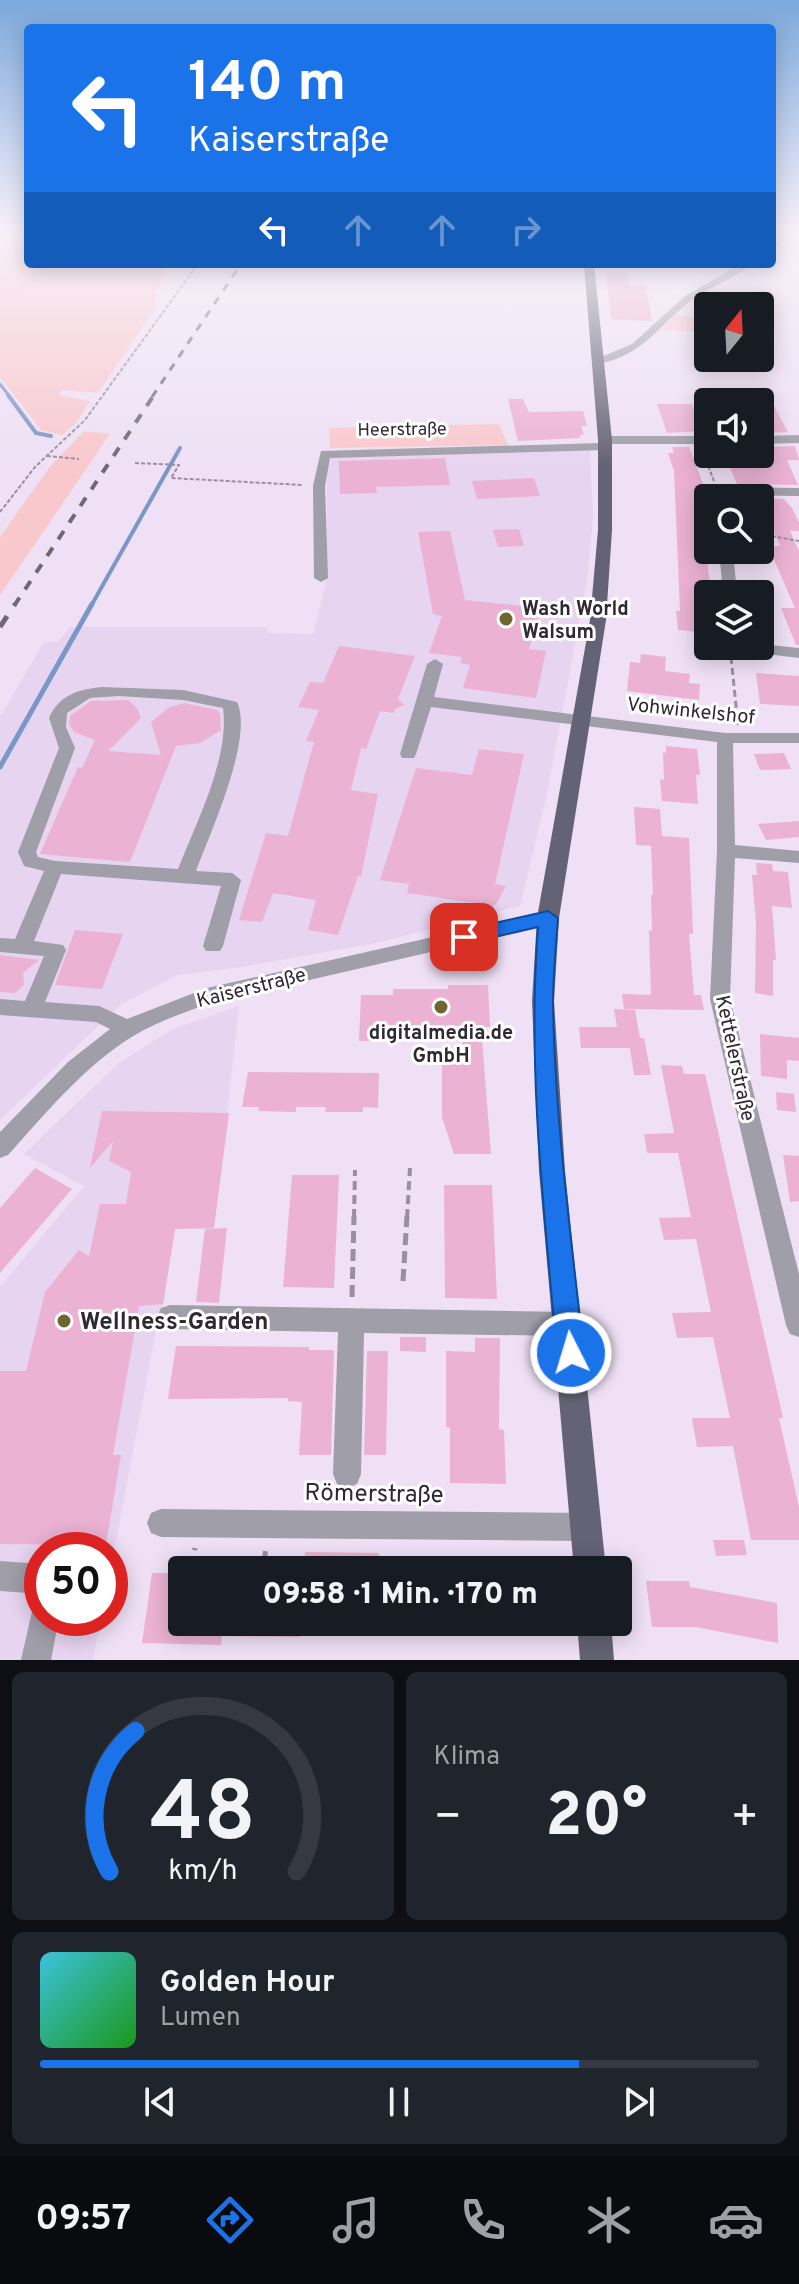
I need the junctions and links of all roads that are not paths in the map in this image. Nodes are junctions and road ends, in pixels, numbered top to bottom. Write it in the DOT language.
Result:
graph roads {
  1 [pos="593,311"];
  2 [pos="673,311"];
  3 [pos="597,361"];
  4 [pos="799,439"];
  5 [pos="694,440"];
  6 [pos="774,440"];
  7 [pos="605,443"];
  8 [pos="799,492"];
  9 [pos="774,493"];
  10 [pos="321,578"];
  11 [pos="774,650"];
  12 [pos="799,653"];
  13 [pos="435,664"];
  14 [pos="425,701"];
  15 [pos="579,719"];
  16 [pos="732,738"];
  17 [pos="799,738"];
  18 [pos="408,754"];
  19 [pos="726,851"];
  20 [pos="799,857"];
  21 [pos="55,867"];
  22 [pos="184,877"];
  23 [pos="548,918"];
  24 [pos="0,945"];
  25 [pos="213,946"];
  26 [pos="21,947"];
  27 [pos="0,1007"];
  28 [pos="32,1010"];
  29 [pos="127,1029"];
  30 [pos="0,1148"];
  31 [pos="170,1317"];
  32 [pos="351,1321"];
  33 [pos="568,1324"];
  34 [pos="799,1325"];
  35 [pos="347,1474"];
  36 [pos="161,1523"];
  37 [pos="586,1527"];
  38 [pos="589,1556"];
  39 [pos="0,1576"];
  40 [pos="24,1578"];
  41 [pos="41,1636"];
  42 [pos="595,1636"];
  43 [pos="36,1660"];
  44 [pos="597,1660"];
  1 -- 3 [label="main road"];
  2 -- 3 [label="street"];
  3 -- 7 [label="main road"];
  4 -- 6 [label="street"];
  5 -- 7 [label="street"];
  7 -- 10 [label="street, Heerstraße"];
  7 -- 15 [label="main road"];
  8 -- 9 [label="street"];
  11 -- 12 [label="street"];
  13 -- 14 [label="street"];
  14 -- 15 [label="street"];
  14 -- 18 [label="street"];
  15 -- 16 [label="street, Vohwinkelshof"];
  15 -- 23 [label="main road"];
  16 -- 17 [label="street, Vohwinkelshof"];
  16 -- 19 [label="street, Kettelerstraße"];
  19 -- 20 [label="street"];
  19 -- 34 [label="street, Kettelerstraße"];
  21 -- 22 [label="street"];
  21 -- 22 [label="street"];
  21 -- 26 [label="street"];
  22 -- 25 [label="street"];
  23 -- 29 [label="street, Kaiserstraße"];
  23 -- 33 [label="main road"];
  24 -- 26 [label="street"];
  26 -- 28 [label="street"];
  27 -- 28 [label="street"];
  28 -- 29 [label="street"];
  29 -- 30 [label="street, Kaiserstraße"];
  31 -- 32 [label="street"];
  32 -- 33 [label="street"];
  32 -- 35 [label="street"];
  33 -- 37 [label="main road"];
  36 -- 37 [label="street, Römerstraße"];
  37 -- 38 [label="main road"];
  39 -- 40 [label="street"];
  41 -- 43 [label="street"];
  42 -- 44 [label="main road"];
}
